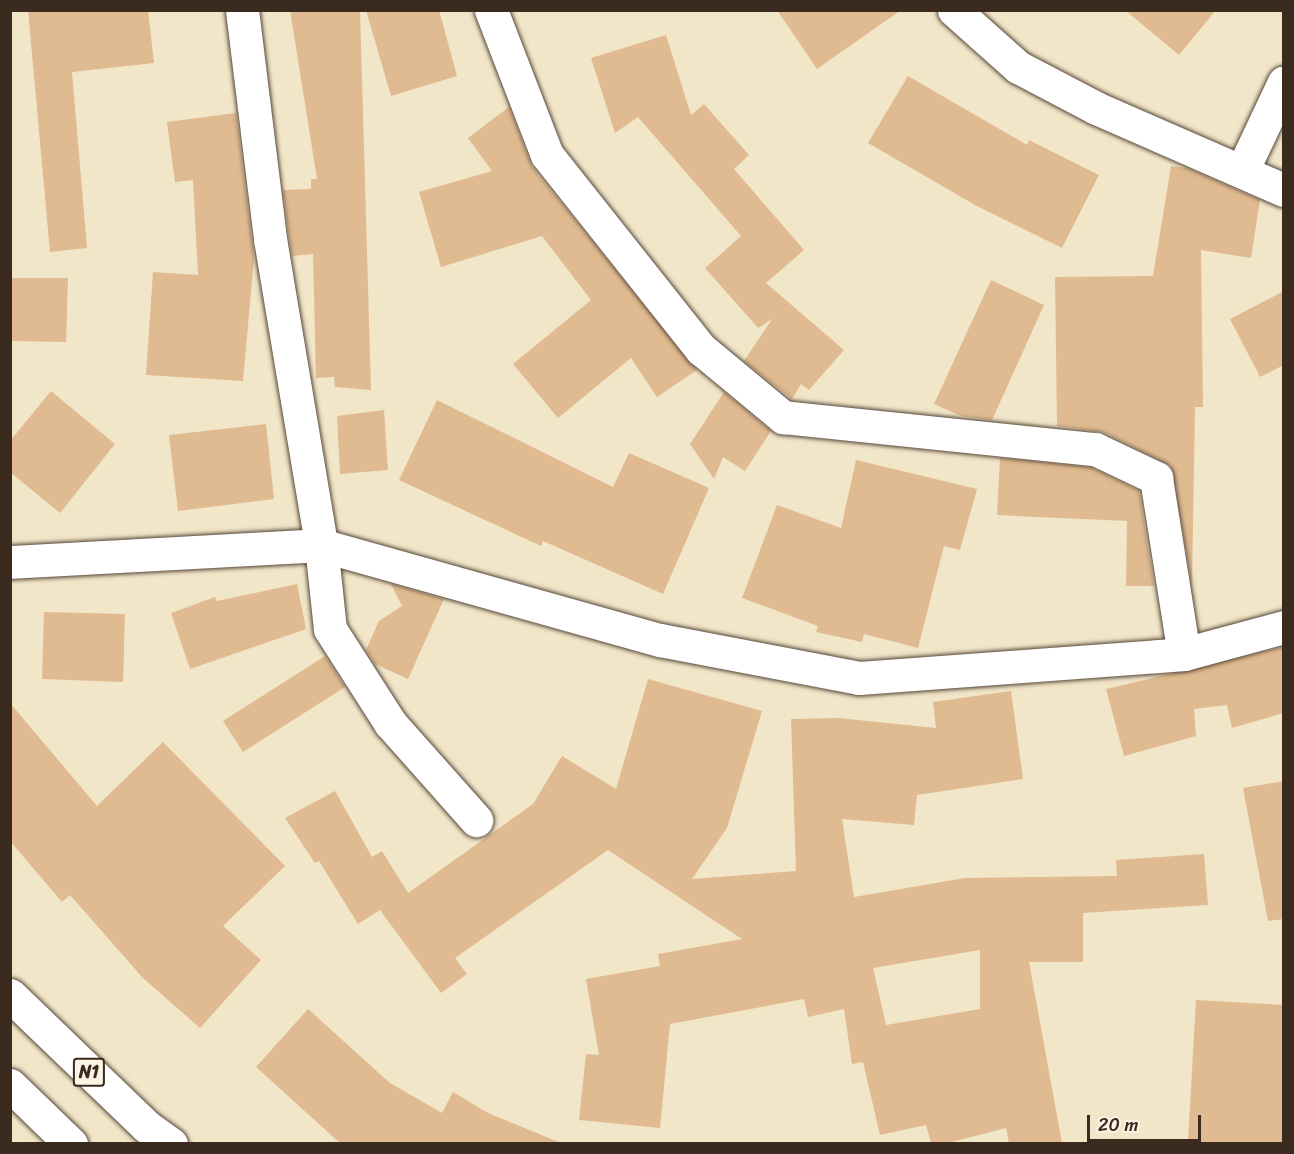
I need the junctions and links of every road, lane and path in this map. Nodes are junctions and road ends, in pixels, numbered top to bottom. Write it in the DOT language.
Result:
graph roads {
  1 [pos="242,10"];
  2 [pos="491,10"];
  3 [pos="954,10"];
  4 [pos="1284,82"];
  5 [pos="1242,171"];
  6 [pos="1284,190"];
  7 [pos="321,545"];
  8 [pos="10,562"];
  9 [pos="1284,627"];
  10 [pos="1184,654"];
  11 [pos="476,820"];
  12 [pos="10,995"];
  13 [pos="10,1085"];
  14 [pos="71,1143"];
  15 [pos="171,1143"];
  1 -- 7 [label="main road"];
  2 -- 10 [label="main road"];
  3 -- 5 [label="main road"];
  4 -- 5 [label="main road"];
  5 -- 6 [label="main road"];
  7 -- 8 [label="main road"];
  7 -- 10 [label="main road"];
  7 -- 11 [label="main road"];
  9 -- 10 [label="main road"];
  12 -- 15 [label="main road, N1"];
  13 -- 14 [label="main road"];
}
